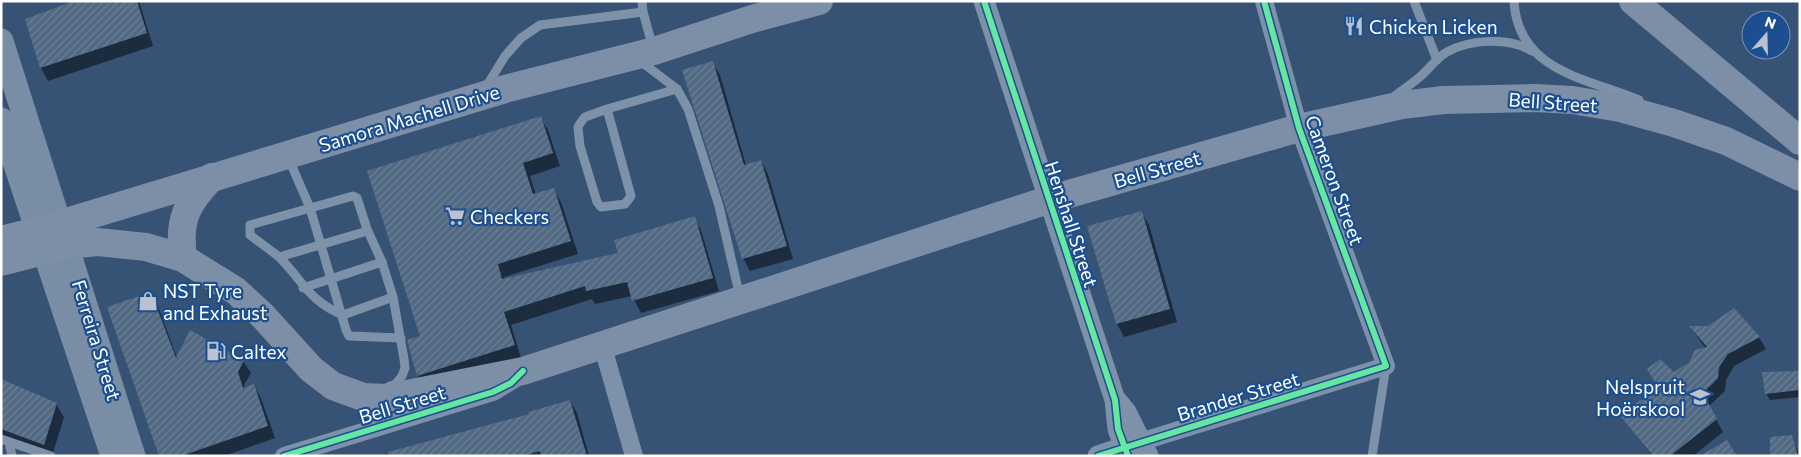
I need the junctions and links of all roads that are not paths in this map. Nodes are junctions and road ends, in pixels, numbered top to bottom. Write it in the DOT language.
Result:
graph roads {
  1 [pos="642,1"];
  2 [pos="819,1"];
  3 [pos="984,1"];
  4 [pos="1264,1"];
  5 [pos="1414,1"];
  6 [pos="1514,1"];
  7 [pos="1633,1"];
  8 [pos="643,12"];
  9 [pos="1,41"];
  10 [pos="1535,52"];
  11 [pos="644,53"];
  12 [pos="1436,60"];
  13 [pos="677,89"];
  14 [pos="480,96"];
  15 [pos="1644,103"];
  16 [pos="1653,107"];
  17 [pos="607,109"];
  18 [pos="1375,111"];
  19 [pos="1770,115"];
  20 [pos="1,120"];
  21 [pos="1800,120"];
  22 [pos="1299,128"];
  23 [pos="1690,128"];
  24 [pos="1800,140"];
  25 [pos="287,154"];
  26 [pos="212,177"];
  27 [pos="1800,177"];
  28 [pos="1048,200"];
  29 [pos="310,208"];
  30 [pos="367,229"];
  31 [pos="52,237"];
  32 [pos="1,240"];
  33 [pos="321,244"];
  34 [pos="279,257"];
  35 [pos="182,258"];
  36 [pos="1,262"];
  37 [pos="382,262"];
  38 [pos="332,278"];
  39 [pos="303,288"];
  40 [pos="393,297"];
  41 [pos="741,300"];
  42 [pos="343,316"];
  43 [pos="401,338"];
  44 [pos="602,344"];
  45 [pos="1386,366"];
  46 [pos="311,369"];
  47 [pos="523,371"];
  48 [pos="338,377"];
  49 [pos="375,388"];
  50 [pos="106,402"];
  51 [pos="5,440"];
  52 [pos="1135,450"];
  53 [pos="12,456"];
  54 [pos="51,456"];
  55 [pos="113,456"];
  56 [pos="133,456"];
  57 [pos="284,456"];
  58 [pos="634,456"];
  59 [pos="1098,456"];
  60 [pos="1372,456"];
  1 -- 8 [label="lane"];
  2 -- 11 [label="main road, Samora Machell Drive"];
  3 -- 28 [label="street, Henshall Street"];
  4 -- 22 [label="street, Cameron Street"];
  5 -- 12 [label="lane"];
  6 -- 10 [label="lane"];
  7 -- 19 [label="main road"];
  8 -- 11 [label="lane"];
  8 -- 14 [label="lane"];
  9 -- 31 [label="main road"];
  10 -- 12 [label="lane"];
  10 -- 15 [label="lane"];
  11 -- 13 [label="lane"];
  11 -- 14 [label="main road, Samora Machell Drive"];
  12 -- 18 [label="lane"];
  13 -- 17 [label="lane"];
  13 -- 41 [label="lane"];
  14 -- 25 [label="main road, Samora Machell Drive"];
  16 -- 23 [label="lane"];
  17 -- 17 [label="lane"];
  18 -- 22 [label="main road, Bell Street"];
  18 -- 23 [label="main road, Bell Street"];
  19 -- 21 [label="main road"];
  19 -- 24 [label="main road"];
  20 -- 31 [label="main road"];
  22 -- 28 [label="main road, Bell Street"];
  22 -- 45 [label="street, Cameron Street"];
  23 -- 27 [label="main road, Bell Street"];
  25 -- 26 [label="main road, Samora Machell Drive"];
  25 -- 29 [label="lane"];
  26 -- 31 [label="main road, Samora Machell Drive"];
  26 -- 35 [label="main road"];
  28 -- 41 [label="main road, Bell Street"];
  28 -- 52 [label="street, Henshall Street"];
  29 -- 30 [label="lane"];
  29 -- 33 [label="lane"];
  29 -- 34 [label="lane"];
  30 -- 33 [label="lane"];
  30 -- 37 [label="lane"];
  31 -- 32 [label="main road, Samora Machell Drive"];
  31 -- 35 [label="main road, Bell Street"];
  31 -- 36 [label="main road, Samora Machell Drive"];
  31 -- 50 [label="main road, Ferreira Street"];
  33 -- 34 [label="lane"];
  33 -- 38 [label="lane"];
  34 -- 39 [label="lane"];
  35 -- 46 [label="main road, Bell Street"];
  37 -- 38 [label="lane"];
  37 -- 40 [label="lane"];
  38 -- 39 [label="lane"];
  38 -- 42 [label="lane"];
  39 -- 42 [label="lane"];
  40 -- 42 [label="lane"];
  40 -- 43 [label="lane"];
  41 -- 44 [label="main road, Bell Street"];
  42 -- 43 [label="lane"];
  43 -- 49 [label="lane"];
  44 -- 47 [label="main road, Bell Street"];
  44 -- 58 [label="street"];
  45 -- 52 [label="street, Brander Street"];
  45 -- 60 [label="lane, Cameron Street"];
  46 -- 47 [label="main road, Bell Street"];
  46 -- 48 [label="lane"];
  47 -- 57 [label="street, Bell Street"];
  50 -- 55 [label="main road, Ferreira Street"];
  50 -- 56 [label="main road, Ferreira Street"];
  51 -- 53 [label="lane"];
  51 -- 54 [label="lane"];
  52 -- 59 [label="street, Brander Street"];
}
